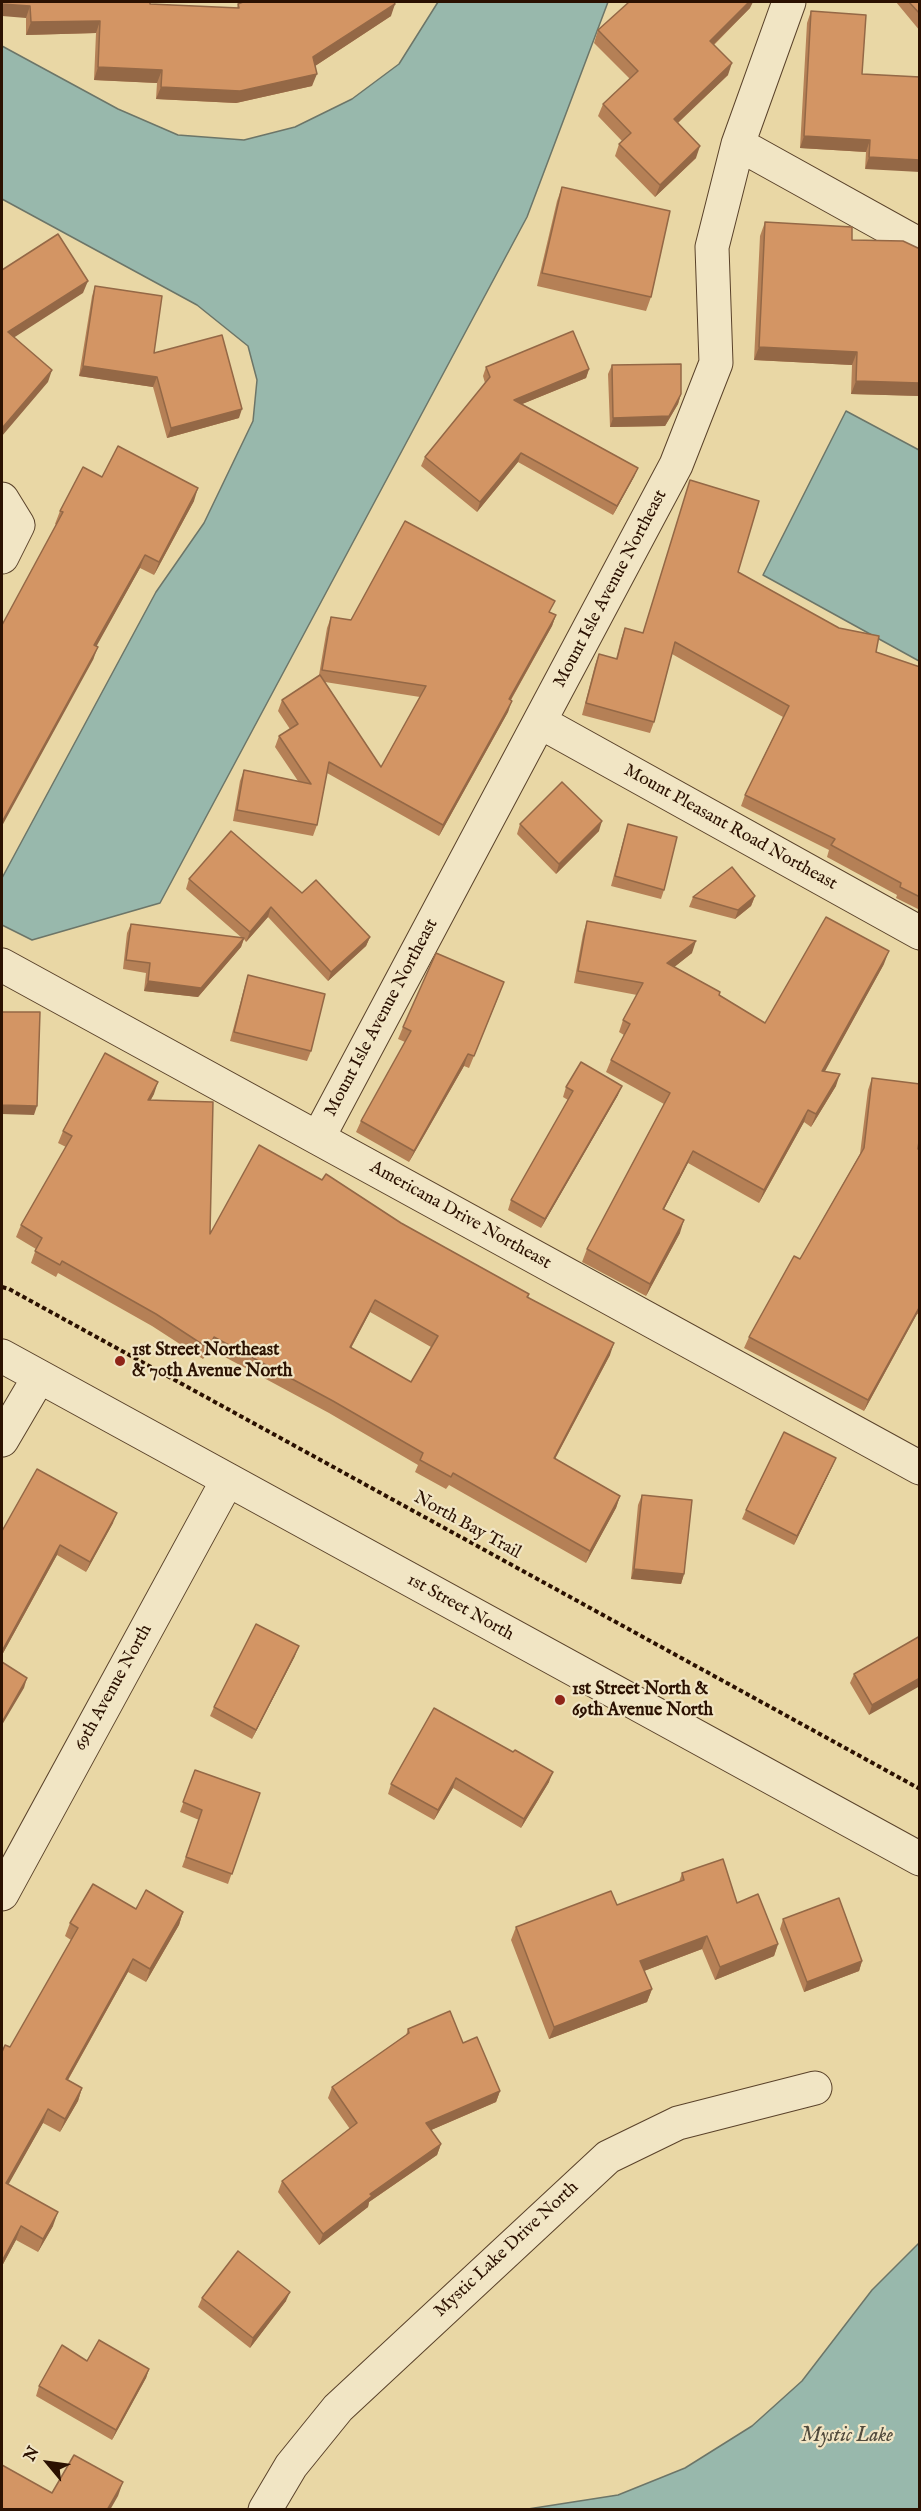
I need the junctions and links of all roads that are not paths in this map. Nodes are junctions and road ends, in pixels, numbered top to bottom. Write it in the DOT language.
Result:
graph roads {
  1 [pos="789,2"];
  2 [pos="738,144"];
  3 [pos="920,245"];
  4 [pos="2,499"];
  5 [pos="2,557"];
  6 [pos="540,722"];
  7 [pos="920,933"];
  8 [pos="2,965"];
  9 [pos="318,1138"];
  10 [pos="2,1356"];
  11 [pos="39,1377"];
  12 [pos="2,1440"];
  13 [pos="920,1468"];
  14 [pos="227,1481"];
  15 [pos="920,1859"];
  16 [pos="2,1894"];
  17 [pos="815,2088"];
  18 [pos="265,2510"];
  1 -- 2 [label="street, Mount Isle Avenue Northeast"];
  2 -- 3 [label="street"];
  2 -- 6 [label="street, Mount Isle Avenue Northeast"];
  4 -- 5 [label="street"];
  6 -- 7 [label="street, Mount Pleasant Road Northeast"];
  6 -- 9 [label="street, Mount Isle Avenue Northeast"];
  8 -- 9 [label="street, Americana Drive Northeast"];
  9 -- 13 [label="street, Americana Drive Northeast"];
  10 -- 11 [label="street, 1st Street North"];
  11 -- 12 [label="street"];
  11 -- 14 [label="street, 1st Street North"];
  14 -- 15 [label="street, 1st Street North"];
  14 -- 16 [label="street, 69th Avenue North"];
  17 -- 18 [label="street, Mystic Lake Drive North"];
}
